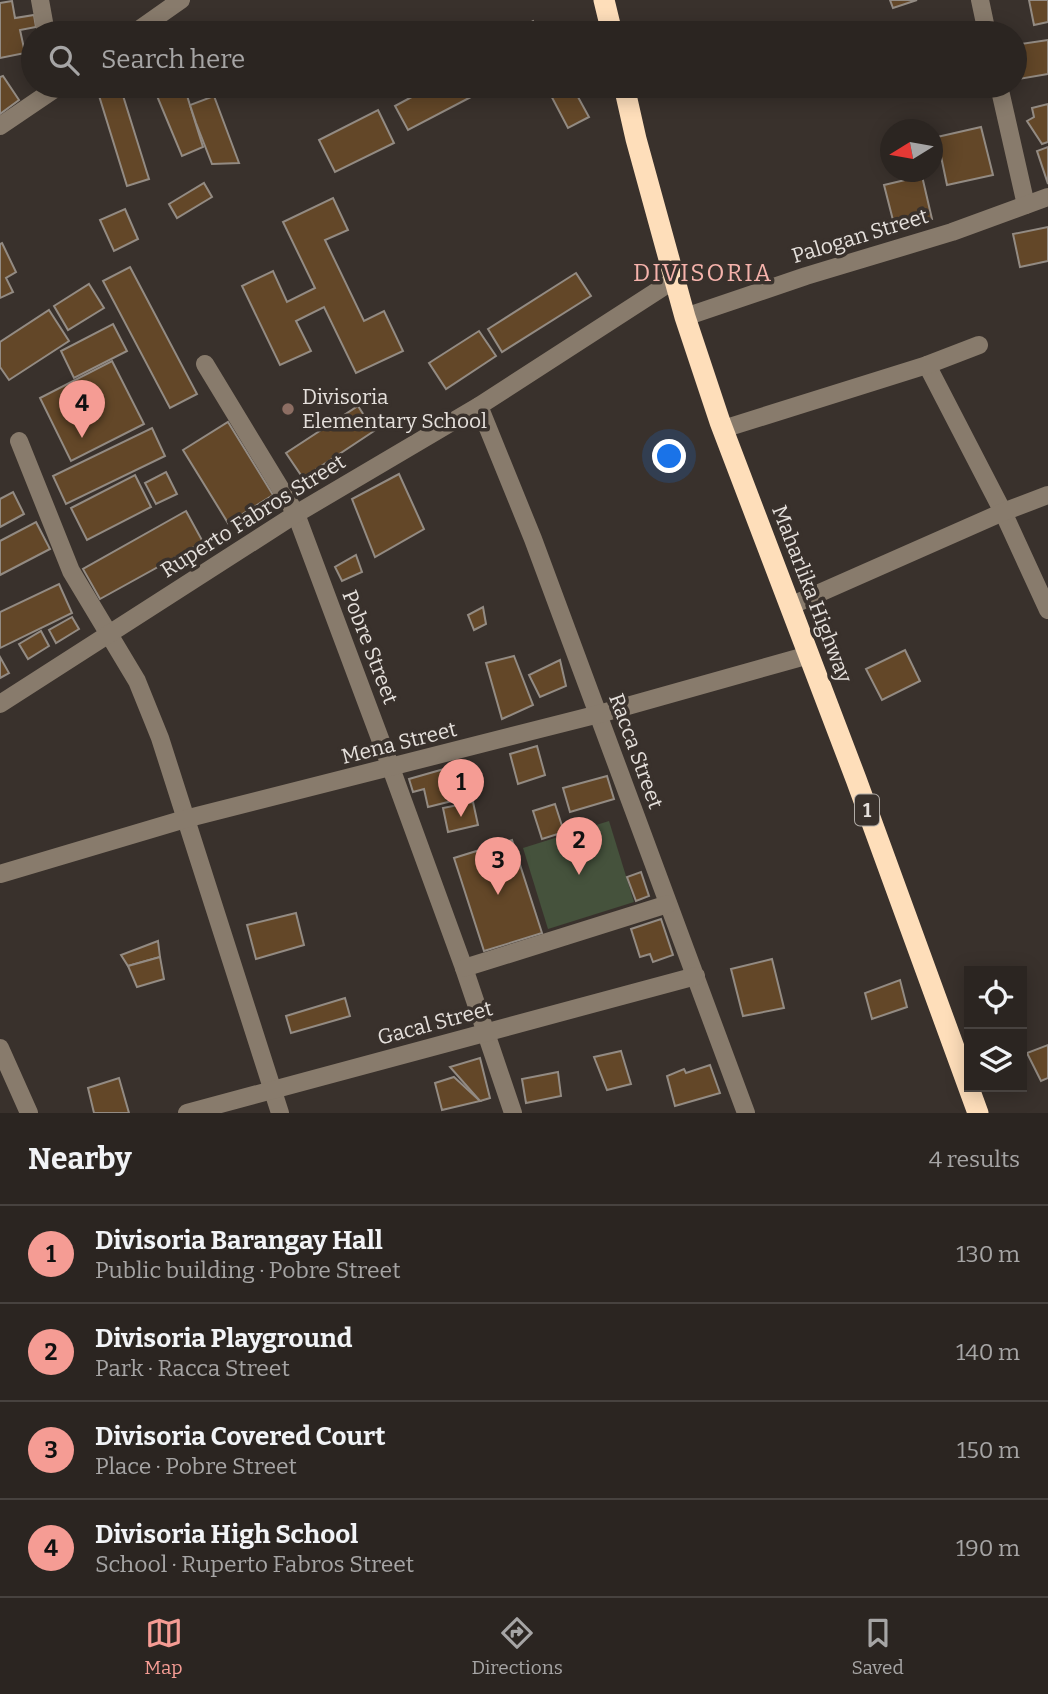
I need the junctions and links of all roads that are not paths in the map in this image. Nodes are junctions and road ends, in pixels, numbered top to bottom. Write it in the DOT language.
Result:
graph roads {
  1 [pos="40,0"];
  2 [pos="181,0"];
  3 [pos="604,0"];
  4 [pos="980,0"];
  5 [pos="44,21"];
  6 [pos="151,21"];
  7 [pos="609,21"];
  8 [pos="984,21"];
  9 [pos="40,98"];
  10 [pos="627,98"];
  11 [pos="1002,98"];
  12 [pos="0,126"];
  13 [pos="1048,197"];
  14 [pos="1026,205"];
  15 [pos="674,280"];
  16 [pos="685,317"];
  17 [pos="979,345"];
  18 [pos="205,364"];
  19 [pos="927,365"];
  20 [pos="478,406"];
  21 [pos="723,429"];
  22 [pos="19,441"];
  23 [pos="1048,495"];
  24 [pos="1003,512"];
  25 [pos="296,514"];
  26 [pos="790,606"];
  27 [pos="1048,610"];
  28 [pos="109,634"];
  29 [pos="809,654"];
  30 [pos="0,704"];
  31 [pos="599,714"];
  32 [pos="391,768"];
  33 [pos="185,820"];
  34 [pos="0,874"];
  35 [pos="668,904"];
  36 [pos="464,968"];
  37 [pos="696,976"];
  38 [pos="485,1032"];
  39 [pos="0,1048"];
  40 [pos="272,1091"];
  41 [pos="29,1113"];
  42 [pos="187,1113"];
  43 [pos="280,1113"];
  44 [pos="513,1113"];
  45 [pos="746,1113"];
  46 [pos="978,1113"];
  1 -- 5 [label="street"];
  2 -- 6 [label="street"];
  3 -- 7 [label="highway"];
  4 -- 8 [label="street"];
  9 -- 12 [label="street"];
  10 -- 15 [label="highway, Maharlika Highway / 1"];
  11 -- 14 [label="street"];
  13 -- 14 [label="street, Palogan Street"];
  14 -- 16 [label="street, Palogan Street"];
  15 -- 16 [label="highway, Maharlika Highway / 1"];
  15 -- 20 [label="street, Ruperto Fabros Street"];
  16 -- 21 [label="highway, Maharlika Highway / 1"];
  17 -- 19 [label="street"];
  18 -- 25 [label="street, Pobre Street"];
  19 -- 21 [label="street"];
  19 -- 24 [label="street"];
  20 -- 25 [label="street, Ruperto Fabros Street"];
  20 -- 31 [label="street, Racca Street"];
  21 -- 26 [label="highway, Maharlika Highway / 1"];
  22 -- 28 [label="street"];
  23 -- 24 [label="street"];
  24 -- 26 [label="street"];
  24 -- 27 [label="street"];
  25 -- 28 [label="street, Ruperto Fabros Street"];
  25 -- 32 [label="street, Pobre Street"];
  26 -- 29 [label="highway, Maharlika Highway / 1"];
  28 -- 30 [label="street, Ruperto Fabros Street"];
  28 -- 33 [label="street"];
  29 -- 31 [label="street, Mena Street"];
  29 -- 46 [label="highway, Maharlika Highway / 1"];
  31 -- 32 [label="street, Mena Street"];
  31 -- 35 [label="street, Racca Street"];
  32 -- 33 [label="street, Mena Street"];
  32 -- 36 [label="street, Pobre Street"];
  33 -- 34 [label="street, Mena Street"];
  33 -- 40 [label="street"];
  35 -- 36 [label="street"];
  35 -- 37 [label="street, Racca Street"];
  36 -- 38 [label="street, Pobre Street"];
  37 -- 38 [label="street, Gacal Street"];
  37 -- 45 [label="street, Racca Street"];
  38 -- 40 [label="street, Gacal Street"];
  38 -- 44 [label="street, Pobre Street"];
  39 -- 41 [label="street"];
  40 -- 42 [label="street, Gacal Street"];
  40 -- 43 [label="street"];
}
